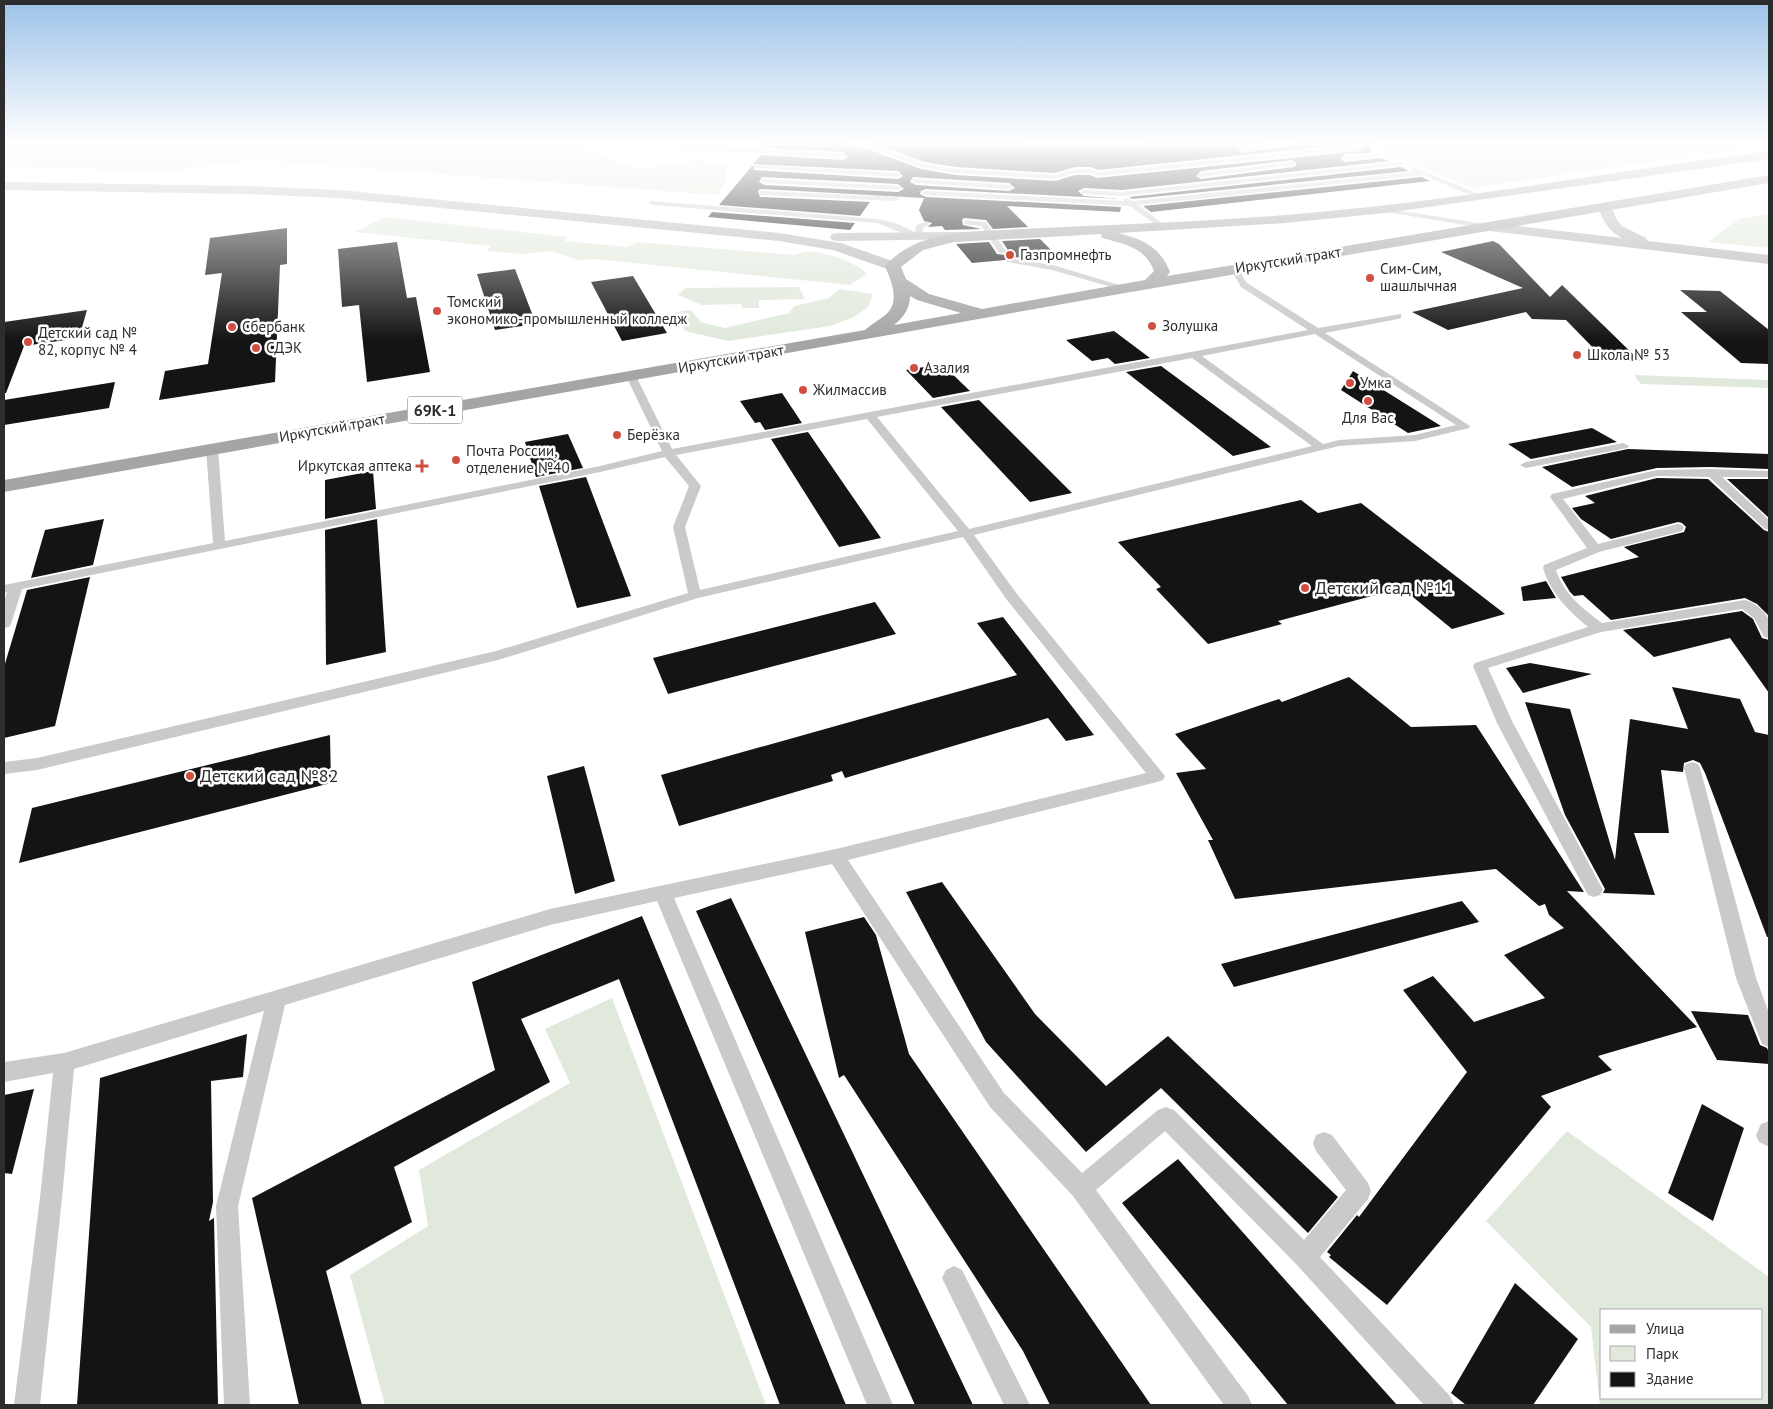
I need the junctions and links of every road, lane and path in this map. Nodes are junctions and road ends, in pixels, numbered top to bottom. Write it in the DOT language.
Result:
graph roads {
  1 [pos="477,208"];
  2 [pos="797,208"];
  3 [pos="1135,208"];
  4 [pos="1390,208"];
  5 [pos="1595,208"];
  6 [pos="1605,208"];
  7 [pos="1380,209"];
  8 [pos="1160,226"];
  9 [pos="1490,227"];
  10 [pos="966,229"];
  11 [pos="1083,230"];
  12 [pos="922,231"];
  13 [pos="989,235"];
  14 [pos="778,236"];
  15 [pos="1656,246"];
  16 [pos="1002,251"];
  17 [pos="1010,260"];
  18 [pos="1769,260"];
  19 [pos="893,266"];
  20 [pos="1241,268"];
  21 [pos="899,281"];
  22 [pos="1151,283"];
  23 [pos="1125,288"];
  24 [pos="985,314"];
  25 [pos="1398,316"];
  26 [pos="1316,331"];
  27 [pos="866,335"];
  28 [pos="1193,354"];
  29 [pos="630,376"];
  30 [pos="870,415"];
  31 [pos="1623,446"];
  32 [pos="1322,448"];
  33 [pos="212,449"];
  34 [pos="668,453"];
  35 [pos="1526,465"];
  36 [pos="1710,472"];
  37 [pos="1769,474"];
  38 [pos="4,486"];
  39 [pos="1769,526"];
  40 [pos="1678,528"];
  41 [pos="966,533"];
  42 [pos="219,545"];
  43 [pos="1595,549"];
  44 [pos="10,587"];
  45 [pos="694,595"];
  46 [pos="4,624"];
  47 [pos="1599,628"];
  48 [pos="1769,634"];
  49 [pos="4,768"];
  50 [pos="1692,768"];
  51 [pos="836,856"];
  52 [pos="1594,890"];
  53 [pos="663,894"];
  54 [pos="277,999"];
  55 [pos="1769,1038"];
  56 [pos="64,1062"];
  57 [pos="4,1072"];
  58 [pos="1324,1143"];
  59 [pos="1081,1188"];
  60 [pos="1305,1257"];
  61 [pos="954,1278"];
  62 [pos="27,1405"];
  63 [pos="237,1405"];
  64 [pos="880,1405"];
  65 [pos="1017,1405"];
  66 [pos="1239,1405"];
  67 [pos="1441,1405"];
  1 -- 14 [label="main road"];
  2 -- 12 [label="lane"];
  3 -- 8 [label="lane"];
  4 -- 7 [label="main road"];
  5 -- 9 [label="main road, Иркутский тракт"];
  6 -- 15 [label="main road"];
  7 -- 8 [label="main road"];
  7 -- 9 [label="lane"];
  8 -- 11 [label="main road"];
  9 -- 15 [label="main road"];
  9 -- 20 [label="main road, Иркутский тракт"];
  10 -- 12 [label="main road"];
  10 -- 13 [label="main road"];
  10 -- 19 [label="main road"];
  11 -- 13 [label="main road"];
  11 -- 22 [label="main road"];
  12 -- 14 [label="main road"];
  13 -- 16 [label="lane"];
  14 -- 19 [label="main road"];
  15 -- 18 [label="main road"];
  17 -- 23 [label="lane"];
  19 -- 21 [label="main road, Иркутский тракт"];
  20 -- 22 [label="main road, Иркутский тракт"];
  20 -- 26 [label="lane"];
  21 -- 24 [label="main road"];
  21 -- 27 [label="main road, Иркутский тракт"];
  22 -- 23 [label="main road, Иркутский тракт"];
  23 -- 24 [label="main road, Иркутский тракт"];
  24 -- 27 [label="main road, Иркутский тракт"];
  25 -- 26 [label="lane"];
  26 -- 28 [label="lane"];
  26 -- 32 [label="lane"];
  27 -- 29 [label="main road, Иркутский тракт / 69К-1"];
  28 -- 30 [label="lane"];
  28 -- 32 [label="lane"];
  29 -- 33 [label="main road, Иркутский тракт / 69К-1"];
  29 -- 34 [label="lane"];
  30 -- 34 [label="lane"];
  30 -- 41 [label="lane"];
  31 -- 35 [label="lane"];
  32 -- 41 [label="lane"];
  33 -- 38 [label="main road, Иркутский тракт / 69К-1"];
  33 -- 42 [label="lane"];
  34 -- 42 [label="lane"];
  34 -- 45 [label="lane"];
  36 -- 37 [label="lane"];
  36 -- 39 [label="lane"];
  36 -- 43 [label="lane"];
  40 -- 43 [label="lane"];
  41 -- 45 [label="lane"];
  41 -- 51 [label="lane"];
  42 -- 44 [label="lane"];
  43 -- 47 [label="lane"];
  44 -- 46 [label="lane"];
  45 -- 49 [label="lane"];
  47 -- 48 [label="lane"];
  47 -- 52 [label="lane"];
  50 -- 55 [label="lane"];
  51 -- 53 [label="lane"];
  51 -- 59 [label="lane"];
  53 -- 54 [label="lane"];
  53 -- 64 [label="lane"];
  54 -- 56 [label="lane"];
  54 -- 63 [label="lane"];
  56 -- 57 [label="lane"];
  56 -- 62 [label="lane"];
  58 -- 60 [label="lane"];
  59 -- 60 [label="lane"];
  59 -- 66 [label="lane"];
  60 -- 67 [label="lane"];
  61 -- 65 [label="lane"];
}
